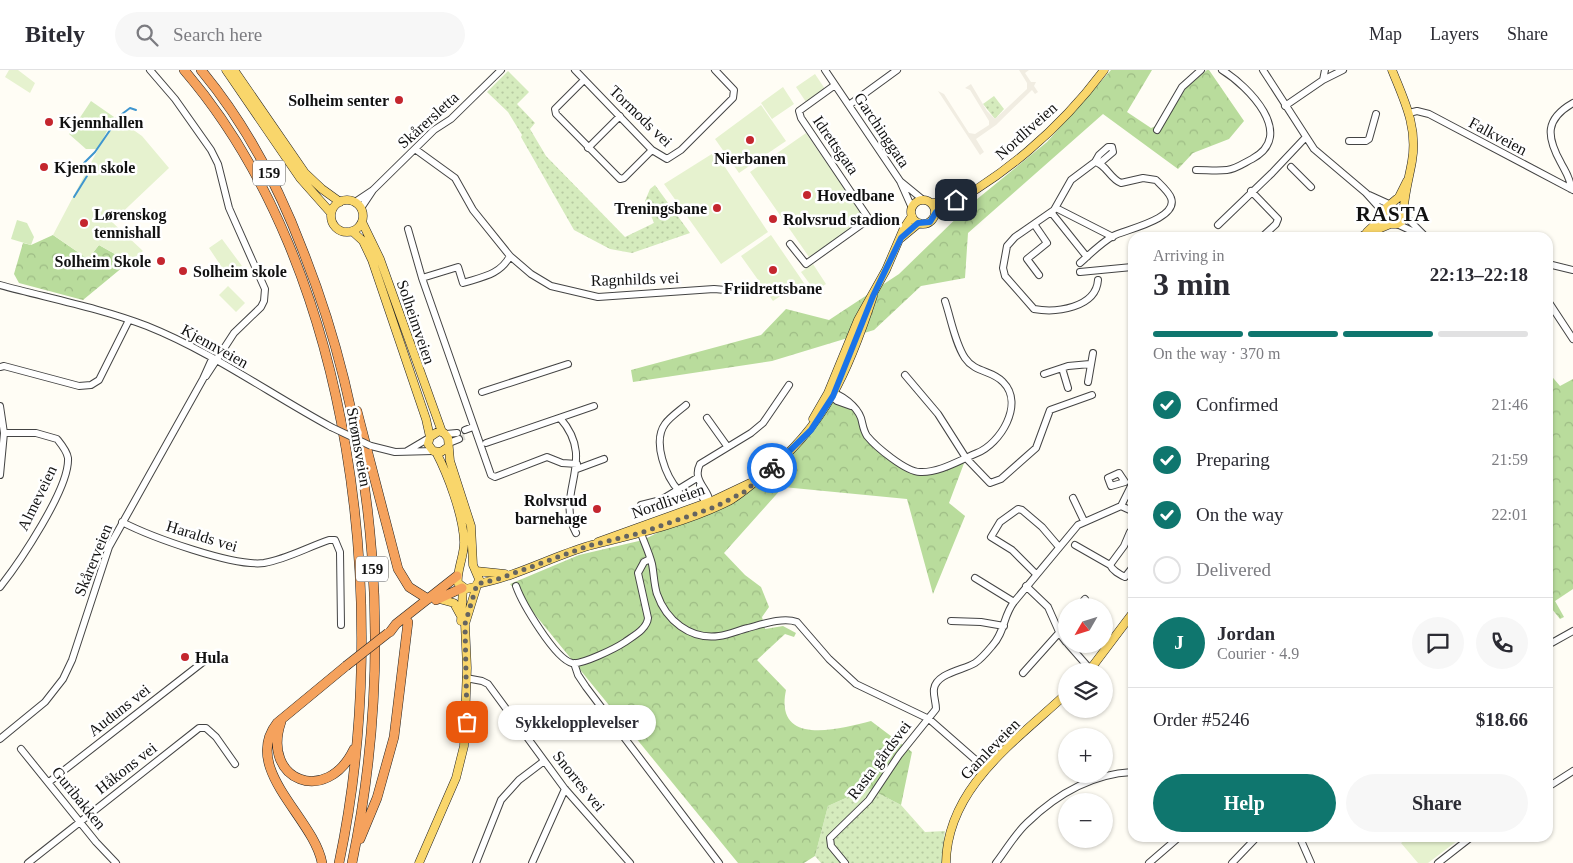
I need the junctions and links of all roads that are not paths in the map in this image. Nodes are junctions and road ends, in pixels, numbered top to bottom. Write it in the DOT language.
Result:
graph roads {
  1 [pos="150,70"];
  2 [pos="184,70"];
  3 [pos="201,70"];
  4 [pos="226,70"];
  5 [pos="234,70"];
  6 [pos="501,70"];
  7 [pos="575,70"];
  8 [pos="715,70"];
  9 [pos="825,70"];
  10 [pos="897,70"];
  11 [pos="1104,70"];
  12 [pos="1201,70"];
  13 [pos="1222,70"];
  14 [pos="1263,70"];
  15 [pos="1324,70"];
  16 [pos="1343,70"];
  17 [pos="1392,70"];
  18 [pos="584,80"];
  19 [pos="1323,80"];
  20 [pos="835,85"];
  21 [pos="1573,103"];
  22 [pos="849,105"];
  23 [pos="1285,106"];
  24 [pos="1409,113"];
  25 [pos="1376,114"];
  26 [pos="620,116"];
  27 [pos="1157,130"];
  28 [pos="1305,138"];
  29 [pos="1349,141"];
  30 [pos="588,148"];
  31 [pos="415,149"];
  32 [pos="652,150"];
  33 [pos="1291,167"];
  34 [pos="1196,170"];
  35 [pos="1409,177"];
  36 [pos="900,181"];
  37 [pos="1311,187"];
  38 [pos="1572,189"];
  39 [pos="373,190"];
  40 [pos="1252,191"];
  41 [pos="1366,193"];
  42 [pos="922,199"];
  43 [pos="956,200"];
  44 [pos="340,202"];
  45 [pos="355,202"];
  46 [pos="933,203"];
  47 [pos="1391,205"];
  48 [pos="361,208"];
  49 [pos="912,208"];
  50 [pos="1054,210"];
  51 [pos="936,212"];
  52 [pos="331,213"];
  53 [pos="1404,213"];
  54 [pos="1384,214"];
  55 [pos="912,216"];
  56 [pos="362,222"];
  57 [pos="918,223"];
  58 [pos="1034,224"];
  59 [pos="1393,224"];
  60 [pos="1218,225"];
  61 [pos="408,229"];
  62 [pos="352,231"];
  63 [pos="1267,232"];
  64 [pos="1366,232"];
  65 [pos="1372,232"];
  66 [pos="1414,232"];
  67 [pos="1422,232"];
  68 [pos="1113,237"];
  69 [pos="901,238"];
  70 [pos="790,244"];
  71 [pos="510,256"];
  72 [pos="1088,256"];
  73 [pos="1080,263"];
  74 [pos="1553,265"];
  75 [pos="1128,267"];
  76 [pos="1573,270"];
  77 [pos="1080,272"];
  78 [pos="1040,275"];
  79 [pos="422,278"];
  80 [pos="1098,280"];
  81 [pos="0,285"];
  82 [pos="738,291"];
  83 [pos="945,301"];
  84 [pos="1553,308"];
  85 [pos="325,312"];
  86 [pos="129,320"];
  87 [pos="1573,339"];
  88 [pos="1092,353"];
  89 [pos="214,360"];
  90 [pos="568,364"];
  91 [pos="1090,364"];
  92 [pos="0,367"];
  93 [pos="1062,368"];
  94 [pos="1044,374"];
  95 [pos="904,375"];
  96 [pos="1088,382"];
  97 [pos="789,385"];
  98 [pos="1068,388"];
  99 [pos="482,392"];
  100 [pos="832,395"];
  101 [pos="1092,395"];
  102 [pos="686,405"];
  103 [pos="594,406"];
  104 [pos="0,408"];
  105 [pos="560,418"];
  106 [pos="707,418"];
  107 [pos="474,430"];
  108 [pos="4,433"];
  109 [pos="444,433"];
  110 [pos="466,433"];
  111 [pos="429,437"];
  112 [pos="486,443"];
  113 [pos="448,445"];
  114 [pos="727,446"];
  115 [pos="435,451"];
  116 [pos="406,452"];
  117 [pos="966,458"];
  118 [pos="604,459"];
  119 [pos="577,466"];
  120 [pos="0,475"];
  121 [pos="698,481"];
  122 [pos="1125,482"];
  123 [pos="1128,483"];
  124 [pos="679,491"];
  125 [pos="1128,493"];
  126 [pos="1073,498"];
  127 [pos="709,504"];
  128 [pos="641,505"];
  129 [pos="1121,506"];
  130 [pos="1128,510"];
  131 [pos="1084,521"];
  132 [pos="122,522"];
  133 [pos="639,529"];
  134 [pos="576,533"];
  135 [pos="1128,537"];
  136 [pos="1061,545"];
  137 [pos="1075,545"];
  138 [pos="650,559"];
  139 [pos="1110,565"];
  140 [pos="475,570"];
  141 [pos="459,573"];
  142 [pos="1128,573"];
  143 [pos="507,574"];
  144 [pos="1036,574"];
  145 [pos="975,578"];
  146 [pos="476,585"];
  147 [pos="516,586"];
  148 [pos="1026,586"];
  149 [pos="0,587"];
  150 [pos="463,588"];
  151 [pos="433,599"];
  152 [pos="1014,602"];
  153 [pos="462,616"];
  154 [pos="1128,619"];
  155 [pos="952,621"];
  156 [pos="408,622"];
  157 [pos="341,626"];
  158 [pos="1004,626"];
  159 [pos="1058,630"];
  160 [pos="1573,631"];
  161 [pos="389,633"];
  162 [pos="1058,636"];
  163 [pos="1553,642"];
  164 [pos="1076,653"];
  165 [pos="206,659"];
  166 [pos="574,663"];
  167 [pos="1084,663"];
  168 [pos="1095,663"];
  169 [pos="1023,673"];
  170 [pos="466,678"];
  171 [pos="1058,702"];
  172 [pos="282,718"];
  173 [pos="929,719"];
  174 [pos="0,739"];
  175 [pos="357,742"];
  176 [pos="21,749"];
  177 [pos="544,760"];
  178 [pos="235,764"];
  179 [pos="986,769"];
  180 [pos="1573,771"];
  181 [pos="1128,772"];
  182 [pos="49,782"];
  183 [pos="1553,784"];
  184 [pos="565,789"];
  185 [pos="80,822"];
  186 [pos="1173,842"];
  187 [pos="1252,842"];
  188 [pos="1302,842"];
  189 [pos="1465,842"];
  190 [pos="352,860"];
  191 [pos="28,863"];
  192 [pos="116,863"];
  193 [pos="322,863"];
  194 [pos="338,863"];
  195 [pos="420,863"];
  196 [pos="476,863"];
  197 [pos="532,863"];
  198 [pos="630,863"];
  199 [pos="720,863"];
  200 [pos="845,863"];
  201 [pos="946,863"];
  202 [pos="996,863"];
  203 [pos="1149,863"];
  204 [pos="1232,863"];
  205 [pos="1311,863"];
  206 [pos="1438,863"];
  1 -- 89 [label="street, Skårerveien"];
  2 -- 175 [label="highway, Strømsveien / 159"];
  3 -- 85 [label="highway, Strømsveien / 159"];
  4 -- 52 [label="main road"];
  5 -- 44 [label="main road"];
  6 -- 31 [label="street, Skårersletta"];
  7 -- 18 [label="street, Tormods vei"];
  8 -- 32 [label="street, Tormods vei"];
  9 -- 20 [label="street, Garchinggata"];
  10 -- 22 [label="street"];
  11 -- 43 [label="main road, Nordliveien"];
  12 -- 27 [label="street"];
  13 -- 34 [label="street"];
  14 -- 23 [label="street"];
  15 -- 19 [label="street"];
  16 -- 19 [label="street"];
  17 -- 24 [label="main road"];
  18 -- 26 [label="street, Tormods vei"];
  18 -- 30 [label="street"];
  19 -- 23 [label="street"];
  20 -- 22 [label="street, Garchinggata"];
  20 -- 70 [label="street, Idrettsgata"];
  21 -- 38 [label="street"];
  22 -- 36 [label="street, Garchinggata"];
  23 -- 28 [label="street"];
  24 -- 35 [label="main road"];
  24 -- 38 [label="street, Falkveien"];
  25 -- 29 [label="street"];
  26 -- 30 [label="street"];
  26 -- 32 [label="street, Tormods vei"];
  28 -- 40 [label="street"];
  28 -- 41 [label="street"];
  30 -- 32 [label="street"];
  31 -- 39 [label="street, Skårersletta"];
  31 -- 71 [label="street, Ragnhilds vei"];
  33 -- 37 [label="street"];
  35 -- 47 [label="main road"];
  35 -- 53 [label="main road"];
  36 -- 42 [label="street, Garchinggata"];
  36 -- 49 [label="street, Garchinggata"];
  39 -- 45 [label="street, Skårersletta"];
  39 -- 48 [label="street, Skårersletta"];
  40 -- 60 [label="street"];
  40 -- 63 [label="street"];
  41 -- 47 [label="street"];
  41 -- 54 [label="street"];
  42 -- 46 [label="main road"];
  42 -- 49 [label="main road"];
  43 -- 46 [label="main road, Nordliveien"];
  43 -- 51 [label="main road, Nordliveien"];
  44 -- 45 [label="main road"];
  44 -- 52 [label="main road"];
  45 -- 48 [label="main road"];
  46 -- 51 [label="main road"];
  47 -- 53 [label="main road"];
  47 -- 54 [label="main road"];
  48 -- 56 [label="main road"];
  49 -- 55 [label="main road"];
  50 -- 58 [label="street"];
  50 -- 68 [label="street"];
  50 -- 68 [label="street"];
  50 -- 72 [label="street"];
  51 -- 57 [label="main road"];
  52 -- 62 [label="main road"];
  53 -- 59 [label="main road"];
  53 -- 67 [label="street"];
  54 -- 59 [label="main road"];
  54 -- 64 [label="main road"];
  55 -- 57 [label="main road"];
  55 -- 69 [label="main road, Nordliveien"];
  56 -- 62 [label="main road"];
  56 -- 109 [label="main road, Solheimveien"];
  57 -- 69 [label="main road, Nordliveien"];
  58 -- 78 [label="street"];
  58 -- 80 [label="street"];
  59 -- 65 [label="main road"];
  59 -- 66 [label="street"];
  61 -- 79 [label="street"];
  62 -- 111 [label="main road, Solheimveien"];
  68 -- 72 [label="street"];
  69 -- 100 [label="main road, Nordliveien"];
  71 -- 79 [label="street"];
  71 -- 82 [label="street, Ragnhilds vei"];
  72 -- 73 [label="street"];
  74 -- 76 [label="street"];
  75 -- 77 [label="street"];
  79 -- 107 [label="street"];
  81 -- 86 [label="street, Kjennveien"];
  83 -- 117 [label="street"];
  84 -- 87 [label="street"];
  85 -- 151 [label="highway"];
  85 -- 190 [label="highway, Strømsveien / 159"];
  86 -- 89 [label="street, Kjennveien"];
  86 -- 92 [label="street"];
  88 -- 91 [label="street"];
  89 -- 116 [label="street, Kjennveien, bridge"];
  89 -- 132 [label="street, Skårerveien"];
  90 -- 99 [label="street"];
  91 -- 93 [label="street"];
  91 -- 96 [label="street"];
  93 -- 94 [label="street"];
  93 -- 98 [label="street"];
  95 -- 117 [label="street"];
  97 -- 114 [label="street"];
  100 -- 117 [label="street"];
  100 -- 127 [label="main road, Nordliveien"];
  101 -- 117 [label="street"];
  102 -- 124 [label="street"];
  103 -- 105 [label="street"];
  104 -- 108 [label="street"];
  105 -- 112 [label="street"];
  105 -- 119 [label="street"];
  106 -- 114 [label="street"];
  107 -- 110 [label="street"];
  107 -- 119 [label="street"];
  108 -- 120 [label="street"];
  108 -- 149 [label="street, Almeveien"];
  109 -- 111 [label="main road"];
  109 -- 113 [label="main road"];
  109 -- 113 [label="street"];
  111 -- 115 [label="main road"];
  111 -- 116 [label="street"];
  113 -- 115 [label="main road"];
  113 -- 140 [label="main road"];
  114 -- 121 [label="street"];
  115 -- 116 [label="street, Kjennveien"];
  115 -- 141 [label="main road"];
  118 -- 119 [label="street"];
  119 -- 134 [label="street"];
  121 -- 124 [label="street"];
  121 -- 127 [label="street"];
  122 -- 123 [label="street"];
  124 -- 128 [label="street"];
  125 -- 129 [label="street"];
  126 -- 131 [label="street"];
  127 -- 133 [label="main road, Nordliveien"];
  129 -- 130 [label="street"];
  129 -- 131 [label="street"];
  131 -- 136 [label="street"];
  132 -- 157 [label="street, Haralds vei"];
  132 -- 174 [label="street, Skårerveien"];
  133 -- 138 [label="street"];
  133 -- 143 [label="main road, Nordliveien"];
  135 -- 139 [label="street"];
  136 -- 144 [label="street"];
  136 -- 144 [label="street"];
  137 -- 139 [label="street"];
  138 -- 166 [label="street"];
  138 -- 173 [label="street"];
  139 -- 142 [label="street"];
  140 -- 141 [label="main road, Nordliveien"];
  140 -- 143 [label="main road, Nordliveien"];
  140 -- 146 [label="main road"];
  141 -- 150 [label="main road"];
  141 -- 151 [label="highway"];
  143 -- 146 [label="main road, Nordliveien"];
  144 -- 148 [label="street"];
  145 -- 152 [label="street"];
  146 -- 150 [label="main road, Nordliveien"];
  146 -- 170 [label="main road"];
  147 -- 166 [label="street"];
  148 -- 152 [label="street"];
  148 -- 159 [label="street"];
  150 -- 151 [label="highway"];
  150 -- 153 [label="main road"];
  151 -- 153 [label="main road"];
  151 -- 156 [label="highway"];
  151 -- 161 [label="highway"];
  152 -- 158 [label="street"];
  153 -- 170 [label="main road"];
  154 -- 168 [label="main road"];
  155 -- 158 [label="street"];
  156 -- 161 [label="highway"];
  156 -- 190 [label="highway"];
  158 -- 173 [label="street"];
  160 -- 163 [label="street"];
  161 -- 172 [label="highway, bridge"];
  162 -- 169 [label="street"];
  164 -- 167 [label="street"];
  165 -- 182 [label="street, Auduns vei"];
  166 -- 199 [label="street"];
  170 -- 177 [label="street, Snorres vei"];
  170 -- 195 [label="main road"];
  171 -- 179 [label="main road, Gamleveien"];
  172 -- 175 [label="highway"];
  172 -- 193 [label="highway"];
  173 -- 179 [label="street"];
  173 -- 200 [label="street, Rasta gårdsvei"];
  175 -- 194 [label="highway, Strømsveien / 159"];
  176 -- 182 [label="street, Guribakken"];
  177 -- 184 [label="street, Snorres vei"];
  177 -- 196 [label="street"];
  178 -- 185 [label="street, Håkons vei"];
  179 -- 201 [label="main road, Gamleveien"];
  180 -- 183 [label="street"];
  181 -- 202 [label="street"];
  182 -- 185 [label="street, Guribakken"];
  184 -- 197 [label="street"];
  184 -- 198 [label="street, Snorres vei"];
  185 -- 191 [label="street, Håkons vei"];
  185 -- 192 [label="street, Guribakken"];
  186 -- 203 [label="street"];
  187 -- 204 [label="street"];
  188 -- 205 [label="street"];
  189 -- 206 [label="street"];
}
